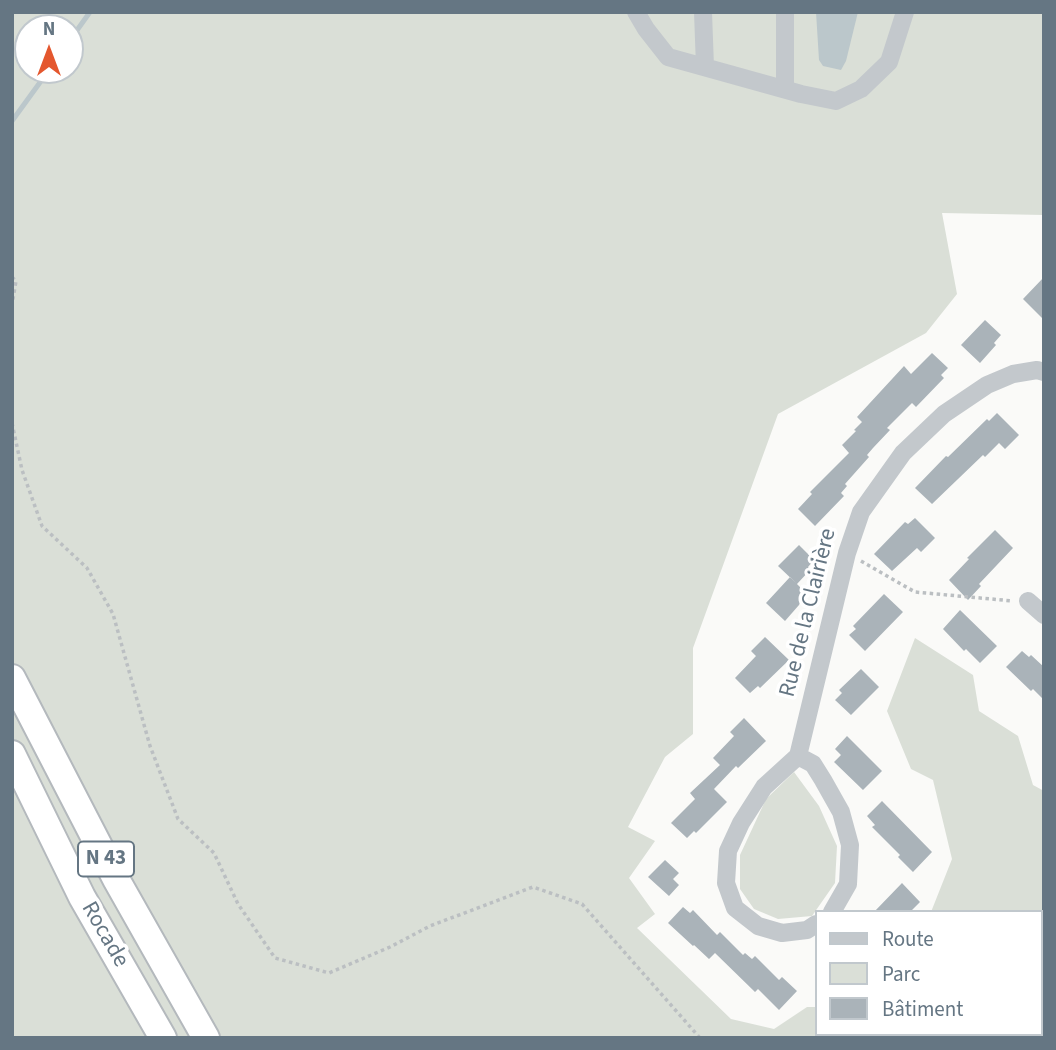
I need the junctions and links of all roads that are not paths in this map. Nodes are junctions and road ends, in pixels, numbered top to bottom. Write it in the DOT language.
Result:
graph roads {
  1 [pos="636,12"];
  2 [pos="704,12"];
  3 [pos="785,12"];
  4 [pos="905,12"];
  5 [pos="705,67"];
  6 [pos="785,89"];
  7 [pos="1044,372"];
  8 [pos="1028,601"];
  9 [pos="1044,614"];
  10 [pos="12,678"];
  11 [pos="12,754"];
  12 [pos="798,756"];
  13 [pos="833,910"];
  14 [pos="814,925"];
  15 [pos="163,1038"];
  16 [pos="206,1038"];
  1 -- 5 [label="street"];
  2 -- 5 [label="street"];
  3 -- 6 [label="street"];
  4 -- 6 [label="street"];
  5 -- 6 [label="street"];
  7 -- 12 [label="street, Rue de la Clairière"];
  8 -- 9 [label="street"];
  10 -- 16 [label="highway, N 43"];
  11 -- 15 [label="highway, Rocade / N 43"];
  12 -- 13 [label="street"];
  12 -- 14 [label="street"];
}
